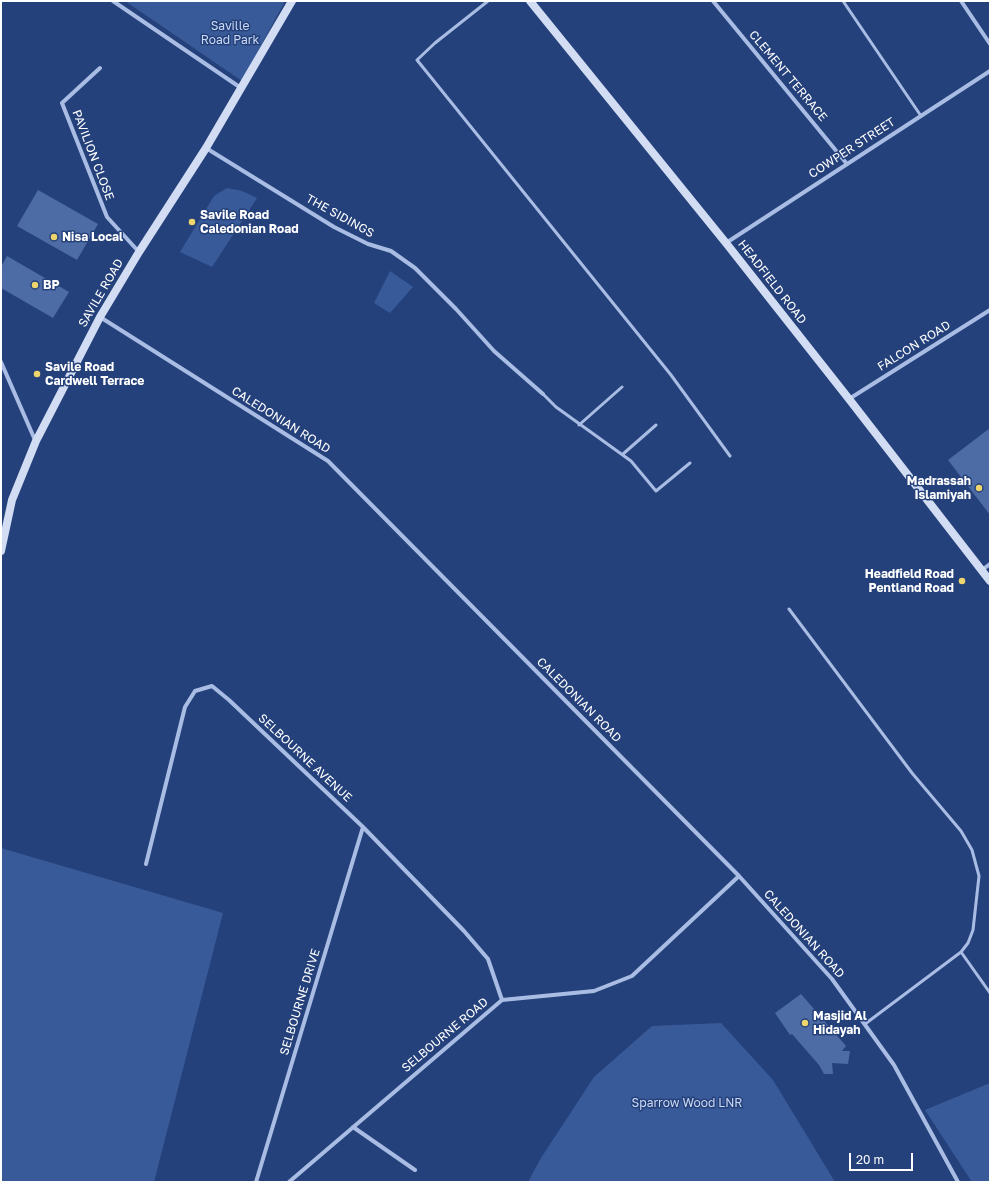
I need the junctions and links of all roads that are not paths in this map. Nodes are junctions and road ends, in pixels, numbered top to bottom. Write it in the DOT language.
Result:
graph roads {
  1 [pos="112,1"];
  2 [pos="292,1"];
  3 [pos="488,1"];
  4 [pos="530,1"];
  5 [pos="713,1"];
  6 [pos="843,1"];
  7 [pos="961,1"];
  8 [pos="990,44"];
  9 [pos="100,68"];
  10 [pos="990,71"];
  11 [pos="241,88"];
  12 [pos="921,116"];
  13 [pos="206,148"];
  14 [pos="847,164"];
  15 [pos="726,243"];
  16 [pos="139,252"];
  17 [pos="990,310"];
  18 [pos="100,317"];
  19 [pos="1,362"];
  20 [pos="622,386"];
  21 [pos="543,394"];
  22 [pos="849,399"];
  23 [pos="580,425"];
  24 [pos="656,426"];
  25 [pos="36,441"];
  26 [pos="623,454"];
  27 [pos="730,456"];
  28 [pos="690,463"];
  29 [pos="1,551"];
  30 [pos="990,564"];
  31 [pos="982,570"];
  32 [pos="990,581"];
  33 [pos="789,609"];
  34 [pos="363,827"];
  35 [pos="146,864"];
  36 [pos="740,876"];
  37 [pos="961,952"];
  38 [pos="990,993"];
  39 [pos="502,1000"];
  40 [pos="864,1024"];
  41 [pos="353,1127"];
  42 [pos="415,1170"];
  43 [pos="256,1182"];
  44 [pos="289,1182"];
  45 [pos="958,1182"];
  1 -- 11 [label="street"];
  2 -- 11 [label="street, SAVILE ROAD"];
  3 -- 27 [label="lane"];
  4 -- 15 [label="street, HEADFIELD ROAD"];
  5 -- 14 [label="street, CLEMENT TERRACE"];
  6 -- 12 [label="lane"];
  7 -- 8 [label="street"];
  9 -- 16 [label="street, PAVILION CLOSE"];
  10 -- 12 [label="street, COWPER STREET"];
  11 -- 13 [label="street, SAVILE ROAD"];
  12 -- 14 [label="street, COWPER STREET"];
  13 -- 16 [label="street, SAVILE ROAD"];
  13 -- 21 [label="street, THE SIDINGS"];
  14 -- 15 [label="street, COWPER STREET"];
  15 -- 22 [label="street, HEADFIELD ROAD"];
  16 -- 18 [label="street, SAVILE ROAD"];
  17 -- 22 [label="street, FALCON ROAD"];
  18 -- 25 [label="street, SAVILE ROAD"];
  18 -- 36 [label="street, CALEDONIAN ROAD"];
  19 -- 25 [label="street"];
  20 -- 23 [label="lane"];
  21 -- 23 [label="lane"];
  22 -- 31 [label="street, HEADFIELD ROAD"];
  23 -- 26 [label="lane"];
  24 -- 26 [label="lane"];
  25 -- 29 [label="street, SAVILE ROAD"];
  26 -- 28 [label="lane"];
  30 -- 31 [label="street"];
  31 -- 32 [label="street, HEADFIELD ROAD"];
  33 -- 37 [label="lane"];
  34 -- 35 [label="street, SELBOURNE AVENUE"];
  34 -- 39 [label="street, SELBOURNE AVENUE"];
  34 -- 43 [label="street, SELBOURNE DRIVE"];
  36 -- 39 [label="street, SELBOURNE ROAD"];
  36 -- 40 [label="street, CALEDONIAN ROAD"];
  37 -- 38 [label="lane"];
  37 -- 40 [label="lane"];
  39 -- 41 [label="street, SELBOURNE ROAD"];
  40 -- 45 [label="street, CALEDONIAN ROAD"];
  41 -- 42 [label="street"];
  41 -- 44 [label="street, SELBOURNE ROAD"];
}
